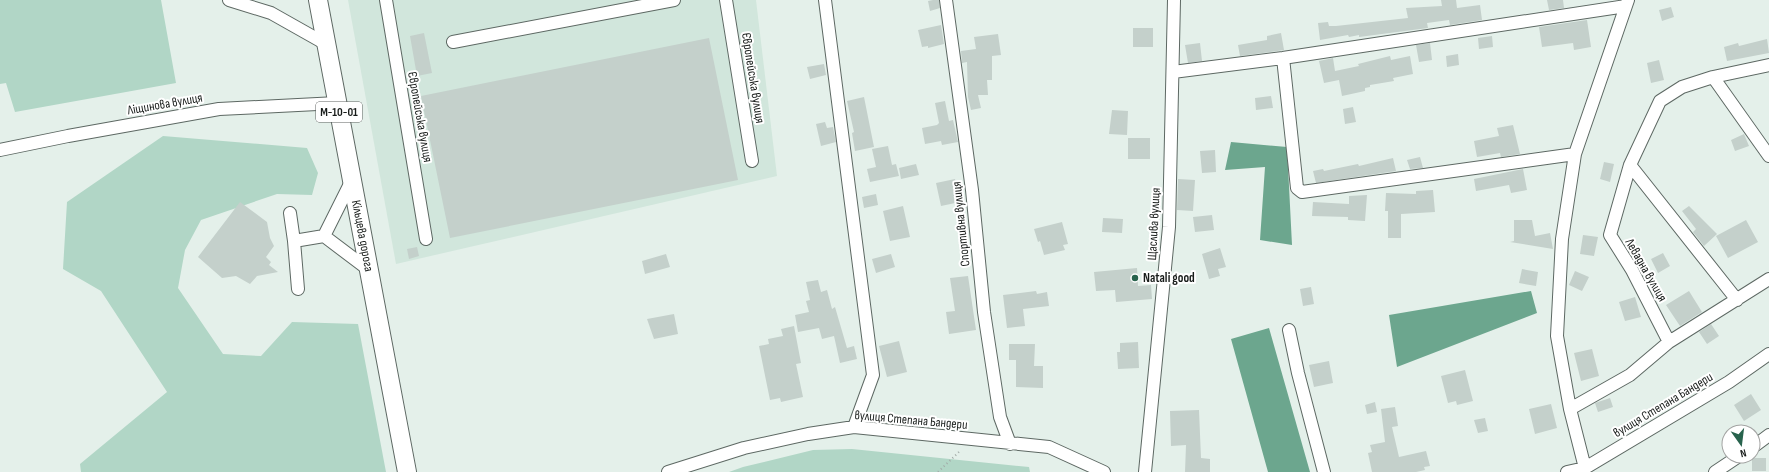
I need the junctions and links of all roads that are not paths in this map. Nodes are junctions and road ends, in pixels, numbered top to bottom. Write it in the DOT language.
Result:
graph roads {
  1 [pos="229,0"];
  2 [pos="318,0"];
  3 [pos="386,0"];
  4 [pos="674,0"];
  5 [pos="726,0"];
  6 [pos="825,0"];
  7 [pos="946,0"];
  8 [pos="1174,0"];
  9 [pos="1627,3"];
  10 [pos="453,42"];
  11 [pos="326,44"];
  12 [pos="1283,58"];
  13 [pos="1769,65"];
  14 [pos="1173,72"];
  15 [pos="1713,77"];
  16 [pos="337,103"];
  17 [pos="0,150"];
  18 [pos="1575,154"];
  19 [pos="1769,156"];
  20 [pos="752,161"];
  21 [pos="1630,165"];
  22 [pos="352,180"];
  23 [pos="290,213"];
  24 [pos="324,236"];
  25 [pos="426,239"];
  26 [pos="294,241"];
  27 [pos="369,270"];
  28 [pos="1769,279"];
  29 [pos="298,289"];
  30 [pos="1736,300"];
  31 [pos="1289,330"];
  32 [pos="1669,342"];
  33 [pos="1769,354"];
  34 [pos="1570,409"];
  35 [pos="854,427"];
  36 [pos="1010,444"];
  37 [pos="1727,464"];
  38 [pos="1585,468"];
  39 [pos="407,472"];
  40 [pos="668,472"];
  41 [pos="1104,472"];
  42 [pos="1146,472"];
  43 [pos="1324,472"];
  44 [pos="1567,472"];
  45 [pos="1715,472"];
  1 -- 11 [label="street"];
  2 -- 11 [label="highway, Кільцева дорога / М-10-01"];
  3 -- 25 [label="street, Європейська вулиця"];
  4 -- 10 [label="street"];
  5 -- 20 [label="street, Європейська вулиця"];
  6 -- 35 [label="street"];
  7 -- 36 [label="street, Спортивна вулиця"];
  8 -- 14 [label="street, Щаслива вулиця"];
  9 -- 12 [label="street"];
  9 -- 18 [label="street"];
  11 -- 16 [label="highway, Кільцева дорога / М-10-01"];
  12 -- 14 [label="street"];
  12 -- 18 [label="street"];
  13 -- 15 [label="street, Левадна вулиця"];
  14 -- 42 [label="street, Щаслива вулиця"];
  15 -- 19 [label="street"];
  15 -- 21 [label="street, Левадна вулиця"];
  16 -- 17 [label="street, Ліщинова вулиця"];
  16 -- 22 [label="highway, Кільцева дорога / М-10-01"];
  18 -- 34 [label="street"];
  21 -- 30 [label="street"];
  21 -- 32 [label="street, Левадна вулиця"];
  22 -- 24 [label="street"];
  22 -- 27 [label="highway, Кільцева дорога / М-10-01"];
  23 -- 26 [label="street"];
  24 -- 26 [label="street"];
  24 -- 27 [label="street"];
  26 -- 29 [label="street"];
  27 -- 39 [label="highway, Кільцева дорога / М-10-01"];
  28 -- 30 [label="street"];
  30 -- 32 [label="street"];
  31 -- 43 [label="street"];
  32 -- 34 [label="street"];
  33 -- 38 [label="street, вулиця Степана Бандери"];
  34 -- 38 [label="street"];
  35 -- 36 [label="street, вулиця Степана Бандери"];
  35 -- 40 [label="street, вулиця Степана Бандери"];
  36 -- 41 [label="street, вулиця Степана Бандери"];
  37 -- 45 [label="street"];
  38 -- 44 [label="street, вулиця Степана Бандери"];
}
